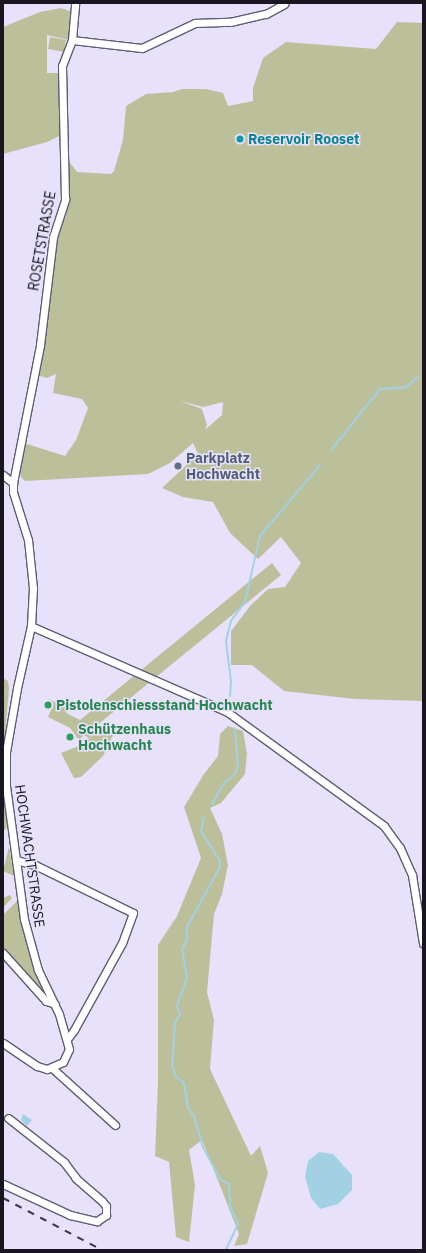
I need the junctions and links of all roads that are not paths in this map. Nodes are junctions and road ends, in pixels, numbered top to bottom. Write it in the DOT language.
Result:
graph roads {
  1 [pos="75,3"];
  2 [pos="284,4"];
  3 [pos="72,40"];
  4 [pos="3,475"];
  5 [pos="12,483"];
  6 [pos="31,626"];
  7 [pos="16,860"];
  8 [pos="423,943"];
  9 [pos="3,953"];
  10 [pos="55,1004"];
  11 [pos="68,1038"];
  12 [pos="3,1043"];
  13 [pos="52,1068"];
  14 [pos="8,1118"];
  15 [pos="115,1125"];
  16 [pos="3,1184"];
  1 -- 3 [label="street, ROSETSTRASSE"];
  2 -- 3 [label="street"];
  3 -- 5 [label="street, ROSETSTRASSE"];
  4 -- 5 [label="street"];
  5 -- 6 [label="street, HOCHWACHTSTRASSE"];
  6 -- 7 [label="street, HOCHWACHTSTRASSE"];
  6 -- 8 [label="street"];
  7 -- 10 [label="street, HOCHWACHTSTRASSE"];
  7 -- 11 [label="street"];
  9 -- 10 [label="street"];
  10 -- 11 [label="street, HOCHWACHTSTRASSE"];
  11 -- 13 [label="street, HOCHWACHTSTRASSE"];
  12 -- 13 [label="street"];
  13 -- 15 [label="street"];
  14 -- 16 [label="street"];
}
